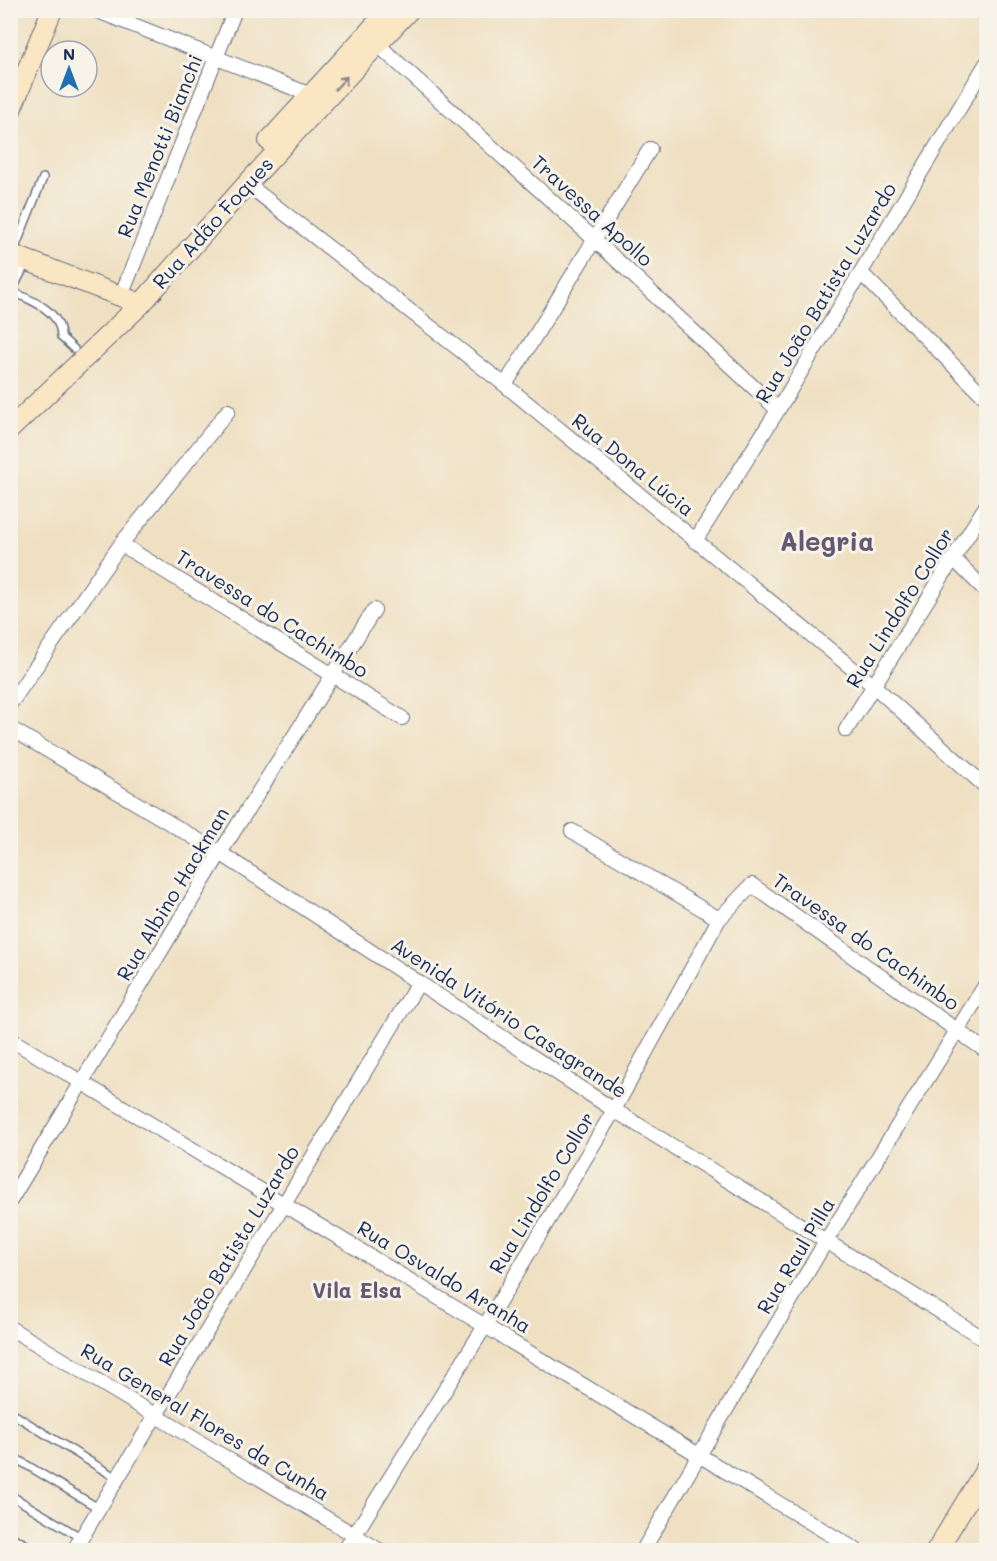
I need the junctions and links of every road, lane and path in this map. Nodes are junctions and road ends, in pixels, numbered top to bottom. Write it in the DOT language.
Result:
graph roads {
  1 [pos="52,10"];
  2 [pos="95,10"];
  3 [pos="236,10"];
  4 [pos="389,10"];
  5 [pos="409,10"];
  6 [pos="377,44"];
  7 [pos="217,57"];
  8 [pos="987,64"];
  9 [pos="311,95"];
  10 [pos="10,112"];
  11 [pos="650,149"];
  12 [pos="43,178"];
  13 [pos="247,184"];
  14 [pos="594,239"];
  15 [pos="16,257"];
  16 [pos="861,273"];
  17 [pos="11,291"];
  18 [pos="130,300"];
  19 [pos="74,349"];
  20 [pos="505,385"];
  21 [pos="987,398"];
  22 [pos="10,410"];
  23 [pos="778,410"];
  24 [pos="228,411"];
  25 [pos="10,429"];
  26 [pos="987,506"];
  27 [pos="695,542"];
  28 [pos="121,544"];
  29 [pos="954,559"];
  30 [pos="987,591"];
  31 [pos="374,610"];
  32 [pos="333,675"];
  33 [pos="874,686"];
  34 [pos="10,704"];
  35 [pos="402,718"];
  36 [pos="10,728"];
  37 [pos="846,730"];
  38 [pos="987,787"];
  39 [pos="572,831"];
  40 [pos="219,853"];
  41 [pos="752,885"];
  42 [pos="719,919"];
  43 [pos="418,982"];
  44 [pos="987,984"];
  45 [pos="958,1031"];
  46 [pos="10,1039"];
  47 [pos="987,1051"];
  48 [pos="83,1082"];
  49 [pos="614,1110"];
  50 [pos="10,1201"];
  51 [pos="284,1203"];
  52 [pos="826,1242"];
  53 [pos="485,1326"];
  54 [pos="10,1328"];
  55 [pos="987,1340"];
  56 [pos="10,1412"];
  57 [pos="156,1415"];
  58 [pos="10,1455"];
  59 [pos="701,1456"];
  60 [pos="987,1469"];
  61 [pos="118,1479"];
  62 [pos="10,1495"];
  63 [pos="100,1509"];
  64 [pos="354,1535"];
  65 [pos="10,1536"];
  66 [pos="82,1538"];
  67 [pos="36,1551"];
  68 [pos="74,1551"];
  69 [pos="345,1551"];
  70 [pos="379,1551"];
  71 [pos="643,1551"];
  72 [pos="856,1551"];
  73 [pos="937,1551"];
  1 -- 10 [label="main road"];
  2 -- 7 [label="street"];
  3 -- 7 [label="street, Rua Menotti Bianchi"];
  4 -- 9 [label="main road, Rua Adão Foques"];
  5 -- 6 [label="main road, Rua Adão Foques"];
  13 -- 6 [label="main road, Rua Adão Foques, one-way"];
  6 -- 14 [label="street, Travessa Apollo"];
  7 -- 9 [label="street"];
  7 -- 18 [label="street, Rua Menotti Bianchi"];
  8 -- 16 [label="street, Rua João Batista Luzardo"];
  9 -- 18 [label="main road, Rua Adão Foques"];
  11 -- 14 [label="street"];
  12 -- 15 [label="lane"];
  13 -- 18 [label="main road, Rua Adão Foques"];
  13 -- 20 [label="street, Rua Dona Lúcia"];
  14 -- 20 [label="street"];
  14 -- 23 [label="street, Travessa Apollo"];
  15 -- 17 [label="lane"];
  15 -- 18 [label="main road"];
  16 -- 21 [label="street"];
  16 -- 23 [label="street, Rua João Batista Luzardo"];
  17 -- 19 [label="lane"];
  18 -- 19 [label="main road, Rua Adão Foques"];
  18 -- 25 [label="main road, Rua Adão Foques"];
  19 -- 22 [label="main road, Rua Adão Foques"];
  20 -- 27 [label="street, Rua Dona Lúcia"];
  23 -- 27 [label="street, Rua João Batista Luzardo"];
  24 -- 28 [label="street"];
  26 -- 29 [label="street, Rua Lindolfo Collor"];
  27 -- 33 [label="street, Rua Dona Lúcia"];
  28 -- 32 [label="street, Travessa do Cachimbo"];
  28 -- 34 [label="street"];
  29 -- 30 [label="street"];
  29 -- 33 [label="street, Rua Lindolfo Collor"];
  31 -- 32 [label="street, Rua Albino Hackman"];
  32 -- 35 [label="street, Travessa do Cachimbo"];
  32 -- 40 [label="street, Rua Albino Hackman"];
  33 -- 37 [label="street, Rua Lindolfo Collor"];
  33 -- 38 [label="street, Rua Dona Lúcia"];
  36 -- 40 [label="street, Avenida Vitório Casagrande"];
  39 -- 42 [label="street"];
  40 -- 43 [label="street, Avenida Vitório Casagrande"];
  40 -- 48 [label="street, Rua Albino Hackman"];
  41 -- 42 [label="street, Rua Lindolfo Collor"];
  41 -- 45 [label="street, Travessa do Cachimbo"];
  42 -- 49 [label="street, Rua Lindolfo Collor"];
  43 -- 49 [label="street, Avenida Vitório Casagrande"];
  43 -- 51 [label="street, Rua João Batista Luzardo"];
  44 -- 45 [label="street, Rua Raul Pilla"];
  45 -- 47 [label="street, Travessa do Cachimbo"];
  45 -- 52 [label="street, Rua Raul Pilla"];
  46 -- 48 [label="street, Rua Osvaldo Aranha"];
  48 -- 50 [label="street, Rua Albino Hackman"];
  48 -- 51 [label="street, Rua Osvaldo Aranha"];
  49 -- 52 [label="street, Avenida Vitório Casagrande"];
  49 -- 53 [label="street, Rua Lindolfo Collor"];
  51 -- 53 [label="street, Rua Osvaldo Aranha"];
  51 -- 57 [label="street, Rua João Batista Luzardo"];
  52 -- 55 [label="street, Avenida Vitório Casagrande"];
  52 -- 59 [label="street, Rua Raul Pilla"];
  53 -- 59 [label="street, Rua Osvaldo Aranha"];
  53 -- 64 [label="street, Rua Lindolfo Collor"];
  54 -- 57 [label="street, Rua General Flores da Cunha"];
  56 -- 61 [label="lane"];
  57 -- 61 [label="street, Rua João Batista Luzardo"];
  57 -- 64 [label="street, Rua General Flores da Cunha"];
  58 -- 63 [label="lane"];
  59 -- 71 [label="street, Rua Raul Pilla"];
  59 -- 72 [label="street, Rua Osvaldo Aranha"];
  60 -- 73 [label="main road"];
  61 -- 63 [label="street, Rua João Batista Luzardo"];
  62 -- 66 [label="lane"];
  63 -- 66 [label="street, Rua João Batista Luzardo"];
  64 -- 69 [label="street, Rua Lindolfo Collor"];
  64 -- 70 [label="street, Rua General Flores da Cunha"];
  65 -- 67 [label="lane"];
  66 -- 68 [label="street, Rua João Batista Luzardo"];
}
